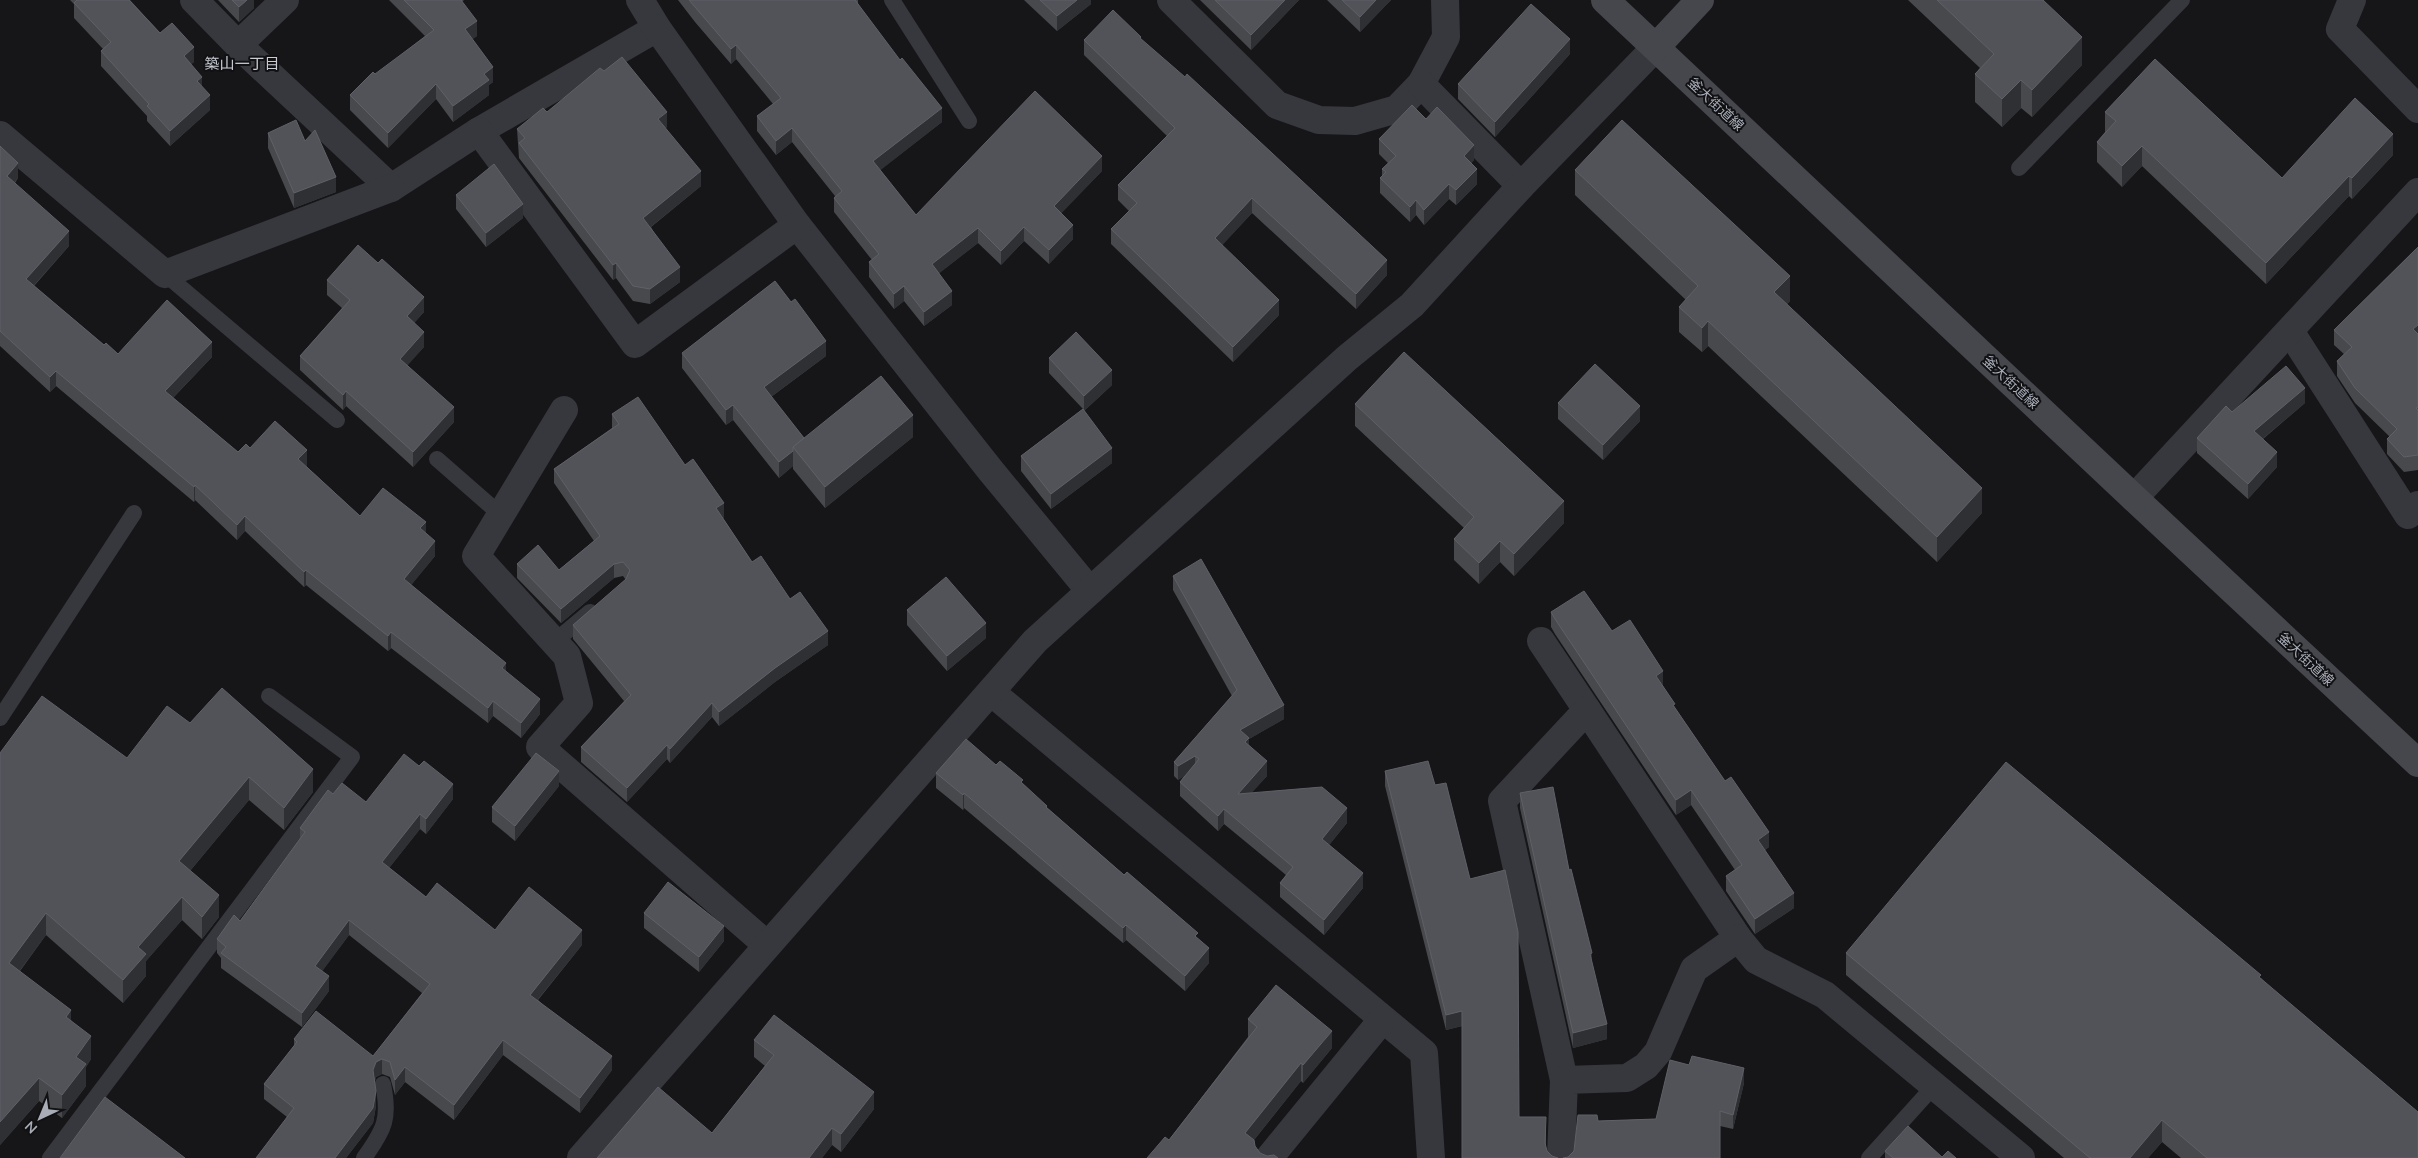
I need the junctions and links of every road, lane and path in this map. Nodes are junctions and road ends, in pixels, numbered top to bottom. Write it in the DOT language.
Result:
graph roads {
  1 [pos="194,0"];
  2 [pos="285,0"];
  3 [pos="640,0"];
  4 [pos="892,0"];
  5 [pos="1171,0"];
  6 [pos="1445,0"];
  7 [pos="1605,0"];
  8 [pos="1700,0"];
  9 [pos="2182,0"];
  10 [pos="2352,0"];
  11 [pos="657,28"];
  12 [pos="238,45"];
  13 [pos="1656,47"];
  14 [pos="1421,84"];
  15 [pos="2418,109"];
  16 [pos="969,121"];
  17 [pos="479,131"];
  18 [pos="0,136"];
  19 [pos="2019,168"];
  20 [pos="1521,186"];
  21 [pos="391,188"];
  22 [pos="2418,192"];
  23 [pos="797,225"];
  24 [pos="165,274"];
  25 [pos="2290,331"];
  26 [pos="564,410"];
  27 [pos="337,420"];
  28 [pos="436,459"];
  29 [pos="2134,498"];
  30 [pos="2418,504"];
  31 [pos="134,513"];
  32 [pos="501,515"];
  33 [pos="1090,591"];
  34 [pos="606,599"];
  35 [pos="554,642"];
  36 [pos="1540,642"];
  37 [pos="991,692"];
  38 [pos="269,696"];
  39 [pos="1587,710"];
  40 [pos="0,718"];
  41 [pos="2418,763"];
  42 [pos="1738,938"];
  43 [pos="767,945"];
  44 [pos="1382,1020"];
  45 [pos="1564,1080"];
  46 [pos="382,1084"];
  47 [pos="1934,1086"];
  48 [pos="50,1158"];
  49 [pos="364,1158"];
  50 [pos="581,1158"];
  51 [pos="1270,1158"];
  52 [pos="1430,1158"];
  53 [pos="1561,1158"];
  54 [pos="1869,1158"];
  55 [pos="2021,1158"];
  1 -- 12 [label="street"];
  2 -- 12 [label="street"];
  3 -- 11 [label="street"];
  4 -- 16 [label="lane"];
  5 -- 14 [label="street"];
  6 -- 14 [label="street"];
  7 -- 13 [label="street, 釜大街道線"];
  8 -- 13 [label="street"];
  9 -- 19 [label="lane"];
  10 -- 15 [label="street"];
  11 -- 17 [label="street"];
  11 -- 23 [label="street"];
  12 -- 21 [label="street"];
  13 -- 20 [label="street"];
  13 -- 29 [label="street, 釜大街道線"];
  14 -- 20 [label="street"];
  17 -- 21 [label="street"];
  17 -- 23 [label="street"];
  18 -- 24 [label="street"];
  20 -- 33 [label="street"];
  21 -- 24 [label="street"];
  22 -- 25 [label="street"];
  23 -- 33 [label="street"];
  24 -- 27 [label="lane"];
  25 -- 29 [label="street"];
  25 -- 30 [label="street"];
  26 -- 32 [label="street"];
  28 -- 32 [label="lane"];
  29 -- 41 [label="street, 釜大街道線"];
  31 -- 40 [label="lane"];
  32 -- 35 [label="street"];
  33 -- 37 [label="street"];
  34 -- 35 [label="lane"];
  35 -- 43 [label="street"];
  36 -- 39 [label="street"];
  37 -- 43 [label="street"];
  37 -- 44 [label="street"];
  38 -- 48 [label="lane"];
  39 -- 42 [label="street"];
  39 -- 45 [label="street"];
  42 -- 45 [label="street"];
  42 -- 47 [label="street"];
  43 -- 50 [label="street"];
  44 -- 51 [label="street"];
  44 -- 52 [label="street"];
  45 -- 53 [label="street"];
  46 -- 49 [label="lane"];
  47 -- 54 [label="lane"];
  47 -- 55 [label="street"];
}
